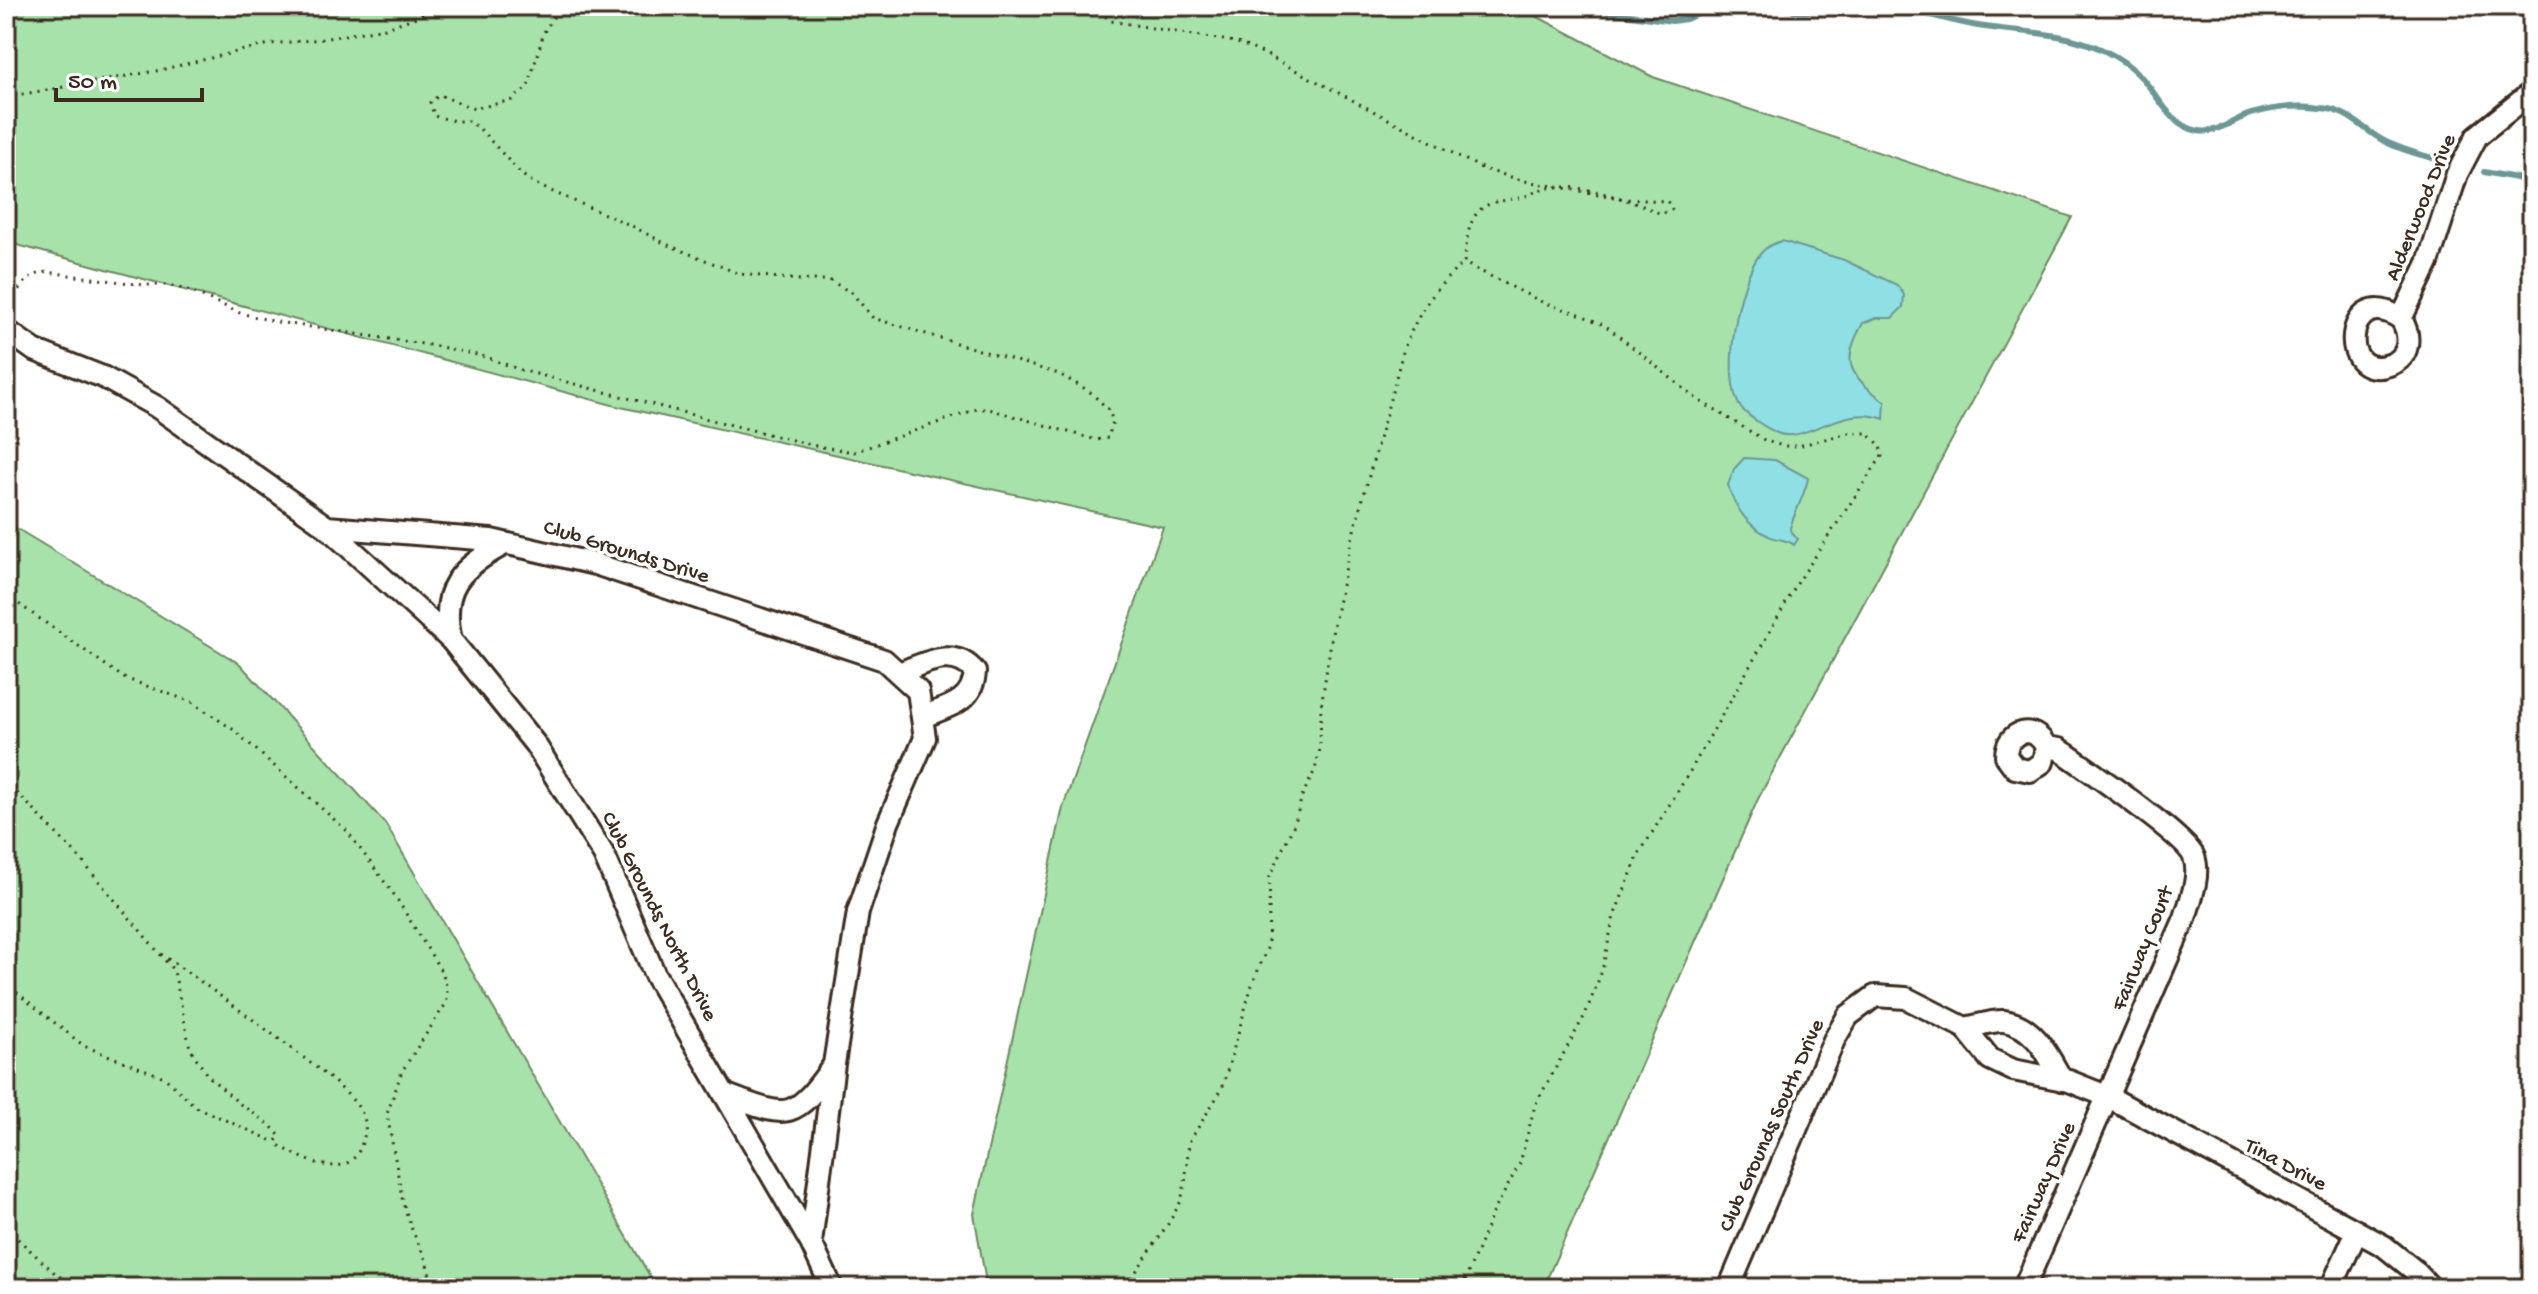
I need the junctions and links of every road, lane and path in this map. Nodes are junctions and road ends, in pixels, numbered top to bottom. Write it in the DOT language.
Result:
graph roads {
  1 [pos="447,6"];
  2 [pos="560,6"];
  3 [pos="1093,6"];
  4 [pos="2532,92"];
  5 [pos="6,97"];
  6 [pos="1570,189"];
  7 [pos="1625,199"];
  8 [pos="1464,263"];
  9 [pos="6,298"];
  10 [pos="2401,319"];
  11 [pos="6,330"];
  12 [pos="327,527"];
  13 [pos="505,544"];
  14 [pos="6,595"];
  15 [pos="451,640"];
  16 [pos="899,673"];
  17 [pos="922,717"];
  18 [pos="2046,747"];
  19 [pos="6,781"];
  20 [pos="158,952"];
  21 [pos="6,984"];
  22 [pos="1965,1028"];
  23 [pos="834,1064"];
  24 [pos="2062,1080"];
  25 [pos="724,1094"];
  26 [pos="2109,1097"];
  27 [pos="275,1142"];
  28 [pos="6,1228"];
  29 [pos="2357,1231"];
  30 [pos="811,1243"];
  31 [pos="80,1288"];
  32 [pos="433,1288"];
  33 [pos="832,1288"];
  34 [pos="1125,1288"];
  35 [pos="1462,1288"];
  36 [pos="1729,1288"];
  37 [pos="2024,1288"];
  38 [pos="2331,1288"];
  39 [pos="2431,1288"];
  1 -- 5 [label="path"];
  2 -- 9 [label="path"];
  3 -- 6 [label="path"];
  4 -- 10 [label="street, Alderwood Drive"];
  6 -- 7 [label="path"];
  6 -- 8 [label="path"];
  7 -- 7 [label="path"];
  8 -- 34 [label="path"];
  8 -- 35 [label="path"];
  11 -- 12 [label="street, Club Grounds North Drive"];
  12 -- 13 [label="street, Club Grounds Drive"];
  12 -- 15 [label="street, Club Grounds North Drive"];
  13 -- 15 [label="street"];
  13 -- 16 [label="street, Club Grounds Drive"];
  14 -- 32 [label="path"];
  15 -- 25 [label="street, Club Grounds North Drive"];
  16 -- 17 [label="street, Club Grounds Drive"];
  16 -- 17 [label="street"];
  17 -- 23 [label="street, Club Grounds Drive"];
  18 -- 26 [label="street, Fairway Court"];
  19 -- 20 [label="path"];
  20 -- 27 [label="path"];
  20 -- 27 [label="path"];
  21 -- 27 [label="path"];
  22 -- 24 [label="street, Club Grounds South Drive"];
  22 -- 24 [label="street"];
  22 -- 36 [label="street, Club Grounds South Drive"];
  23 -- 25 [label="street"];
  23 -- 30 [label="street, Club Grounds Drive"];
  24 -- 26 [label="street, Club Grounds South Drive"];
  25 -- 30 [label="street, Club Grounds North Drive"];
  26 -- 29 [label="street, Tina Drive"];
  26 -- 37 [label="street, Fairway Drive"];
  28 -- 31 [label="path"];
  29 -- 38 [label="street"];
  29 -- 39 [label="street, Tina Drive"];
  30 -- 33 [label="street, Club Grounds North Drive"];
}
